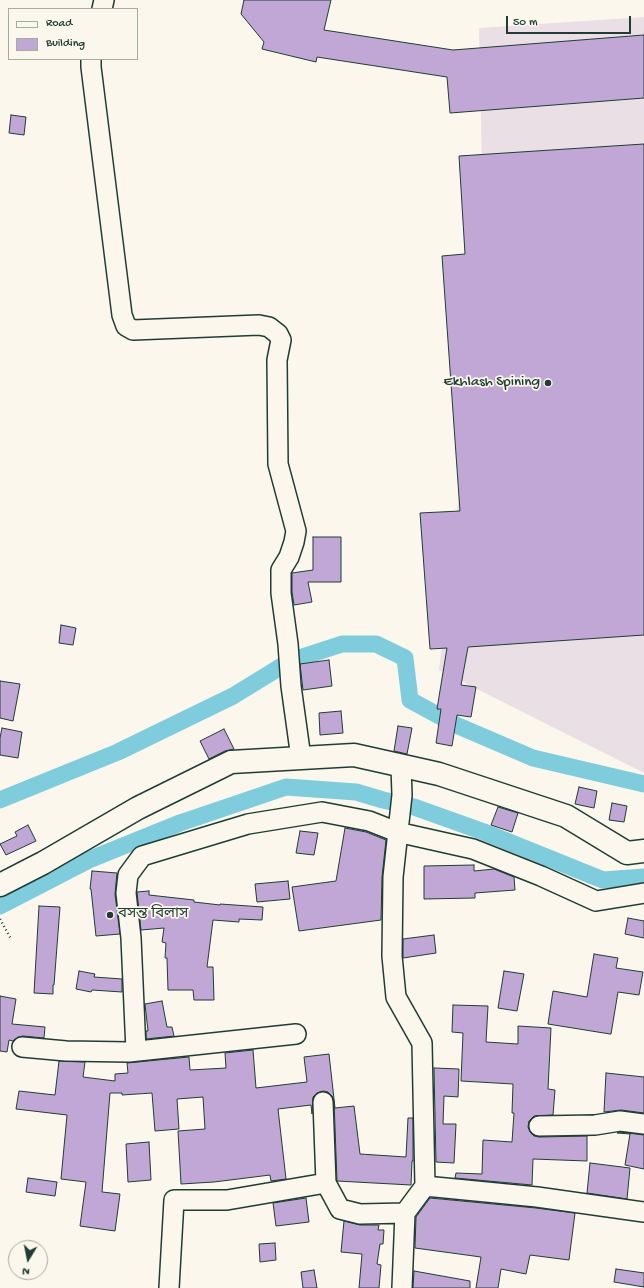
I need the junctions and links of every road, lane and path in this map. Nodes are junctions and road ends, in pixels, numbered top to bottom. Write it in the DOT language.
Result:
graph roads {
  1 [pos="91,60"];
  2 [pos="301,758"];
  3 [pos="401,766"];
  4 [pos="398,828"];
  5 [pos="644,851"];
  6 [pos="0,885"];
  7 [pos="644,893"];
  8 [pos="0,919"];
  9 [pos="11,939"];
  10 [pos="296,1034"];
  11 [pos="22,1047"];
  12 [pos="136,1051"];
  13 [pos="323,1102"];
  14 [pos="644,1124"];
  15 [pos="539,1126"];
  16 [pos="326,1183"];
  17 [pos="425,1186"];
  18 [pos="644,1212"];
  19 [pos="405,1213"];
  20 [pos="169,1288"];
  21 [pos="402,1288"];
  1 -- 2 [label="street"];
  2 -- 3 [label="street"];
  2 -- 6 [label="street"];
  3 -- 4 [label="street"];
  3 -- 5 [label="street"];
  4 -- 7 [label="street"];
  4 -- 12 [label="street"];
  4 -- 17 [label="street"];
  8 -- 9 [label="path"];
  10 -- 12 [label="street"];
  11 -- 12 [label="street"];
  13 -- 16 [label="street"];
  14 -- 15 [label="street"];
  16 -- 19 [label="street"];
  16 -- 20 [label="street"];
  17 -- 18 [label="street"];
  17 -- 19 [label="street"];
  19 -- 21 [label="street"];
}
